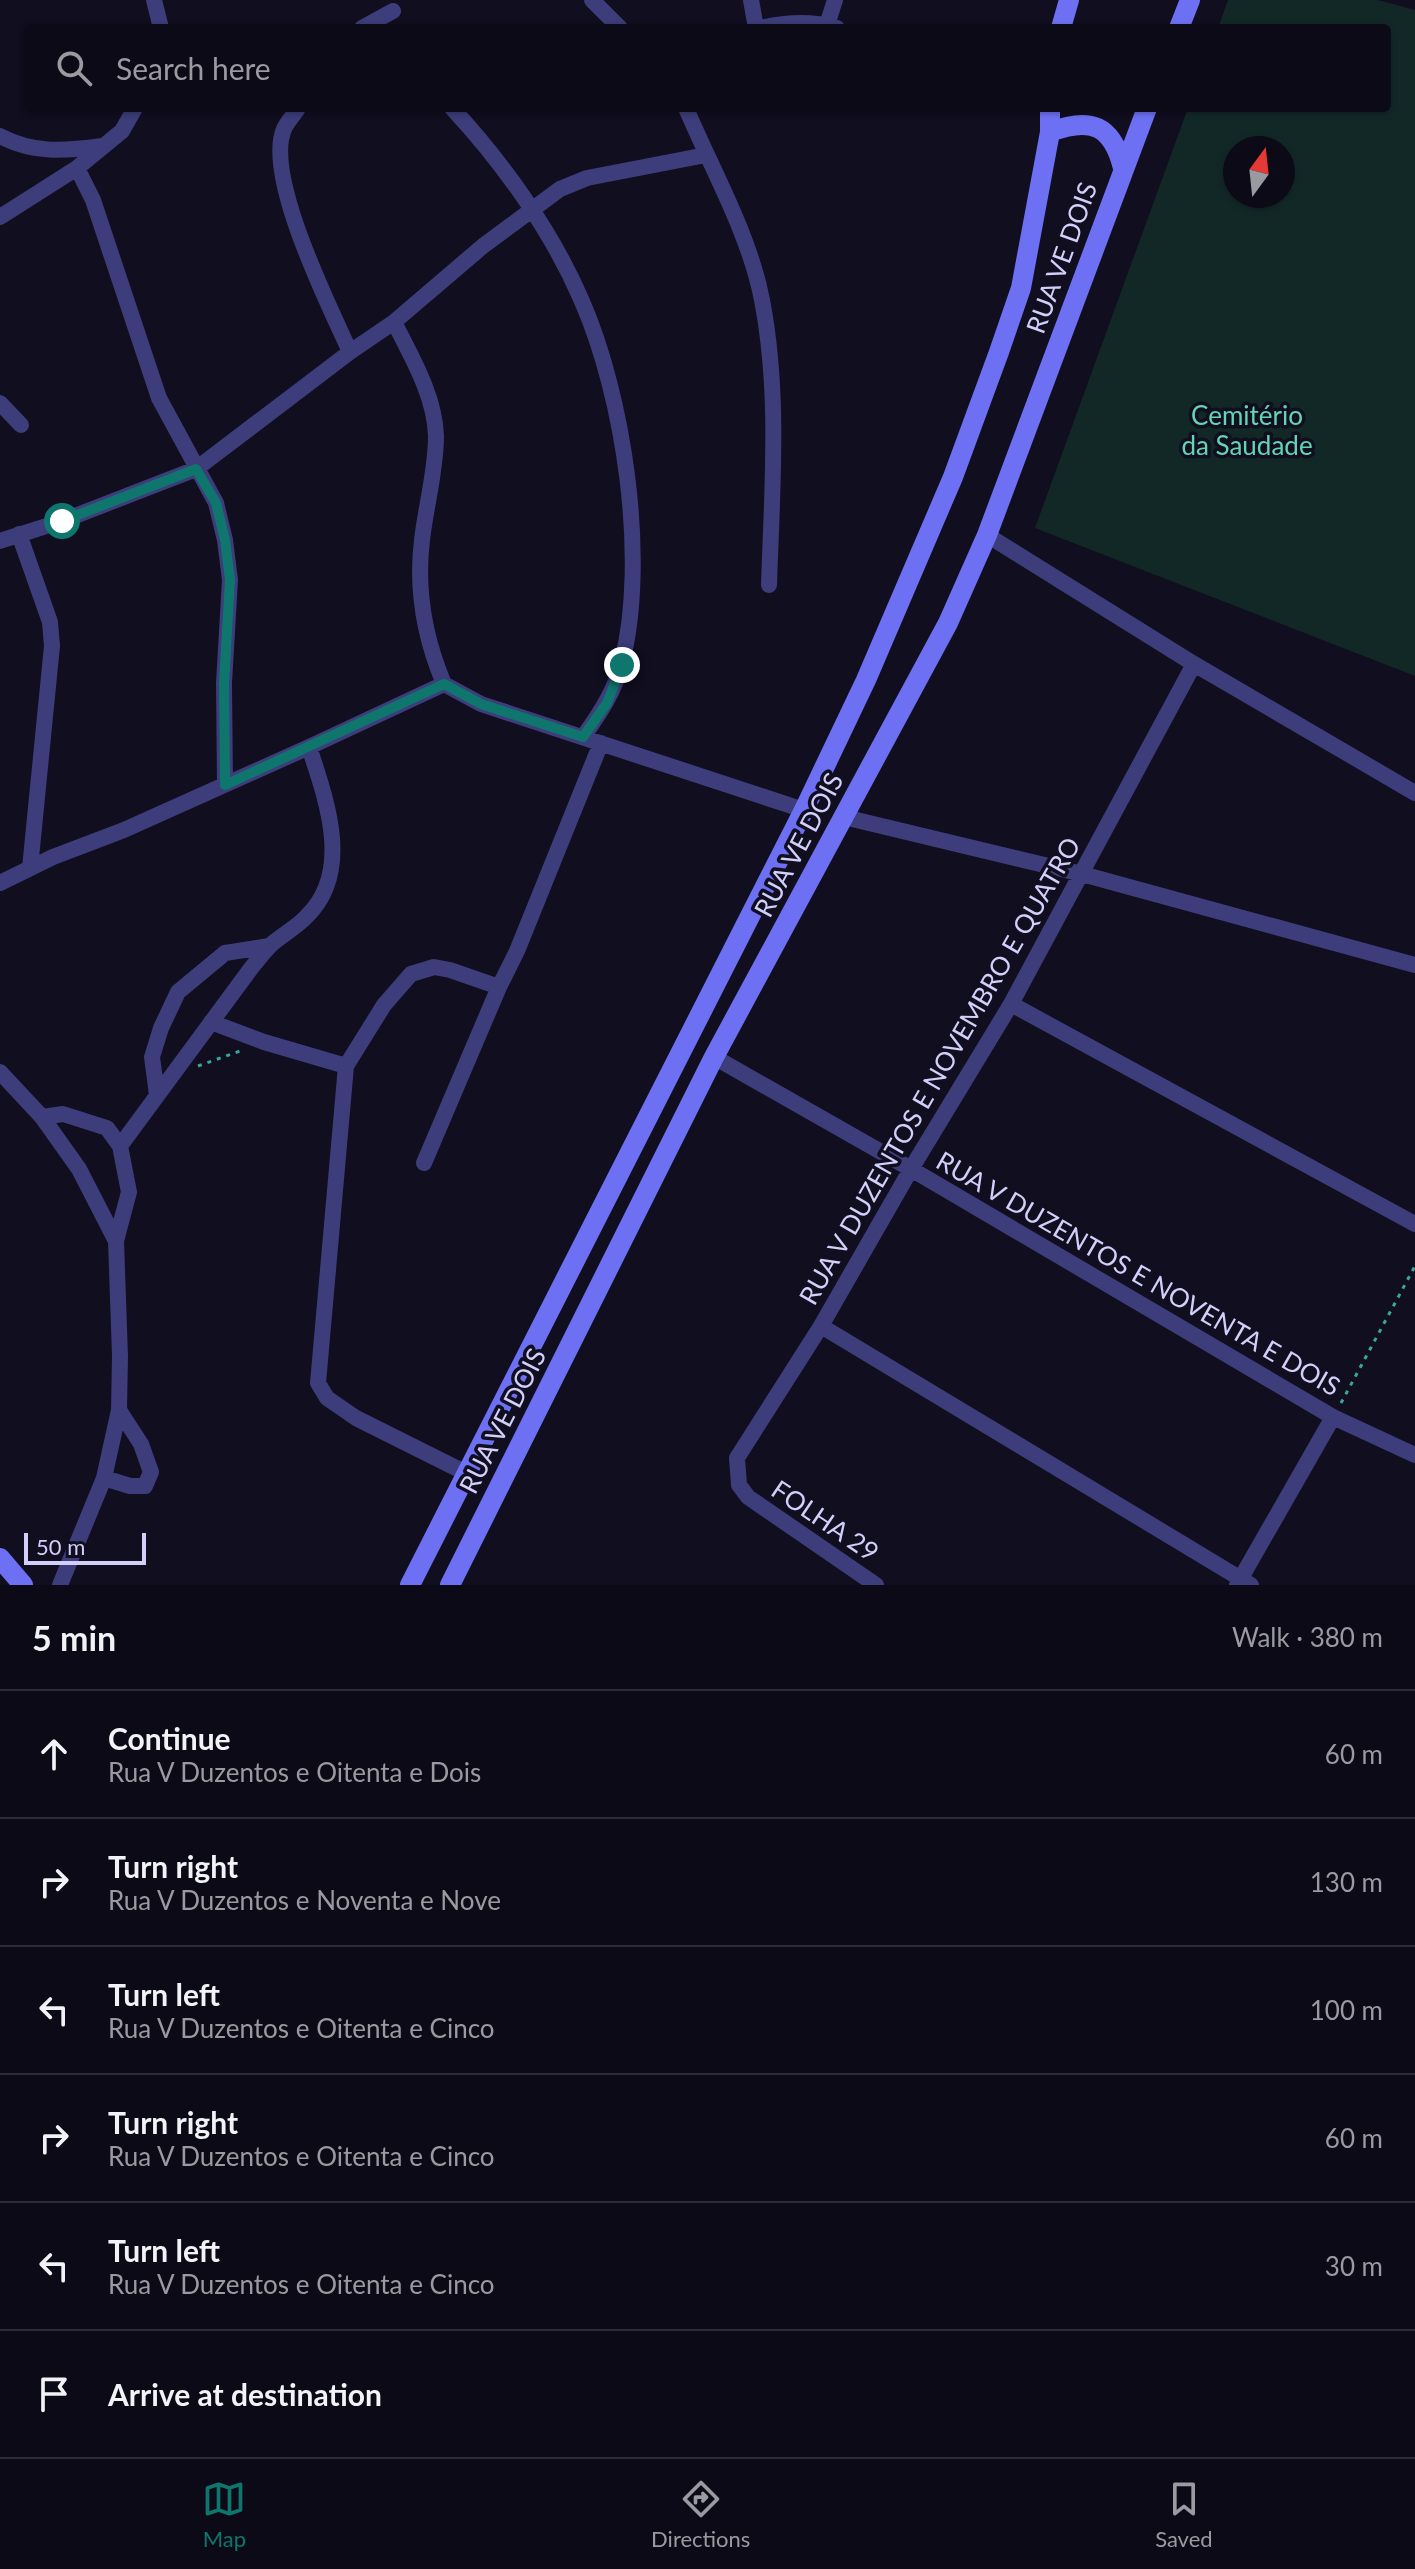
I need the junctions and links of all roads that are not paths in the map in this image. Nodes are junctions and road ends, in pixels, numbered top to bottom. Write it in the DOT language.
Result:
graph roads {
  1 [pos="154,0"];
  2 [pos="592,0"];
  3 [pos="751,0"];
  4 [pos="835,0"];
  5 [pos="1069,0"];
  6 [pos="1190,0"];
  7 [pos="392,5"];
  8 [pos="160,24"];
  9 [pos="367,24"];
  10 [pos="399,24"];
  11 [pos="616,24"];
  12 [pos="757,24"];
  13 [pos="832,24"];
  14 [pos="1062,24"];
  15 [pos="1181,24"];
  16 [pos="133,112"];
  17 [pos="295,112"];
  18 [pos="455,112"];
  19 [pos="688,112"];
  20 [pos="1050,112"];
  21 [pos="1145,112"];
  22 [pos="1050,132"];
  23 [pos="0,136"];
  24 [pos="102,146"];
  25 [pos="706,155"];
  26 [pos="77,168"];
  27 [pos="1123,168"];
  28 [pos="530,210"];
  29 [pos="0,217"];
  30 [pos="394,322"];
  31 [pos="350,352"];
  32 [pos="0,403"];
  33 [pos="21,425"];
  34 [pos="196,469"];
  35 [pos="19,534"];
  36 [pos="987,535"];
  37 [pos="0,541"];
  38 [pos="769,585"];
  39 [pos="1194,664"];
  40 [pos="444,684"];
  41 [pos="583,737"];
  42 [pos="601,743"];
  43 [pos="309,747"];
  44 [pos="225,785"];
  45 [pos="1415,793"];
  46 [pos="804,810"];
  47 [pos="844,817"];
  48 [pos="30,868"];
  49 [pos="1082,874"];
  50 [pos="0,883"];
  51 [pos="269,946"];
  52 [pos="1415,965"];
  53 [pos="499,987"];
  54 [pos="1011,1004"];
  55 [pos="211,1022"];
  56 [pos="714,1057"];
  57 [pos="346,1066"];
  58 [pos="0,1072"];
  59 [pos="157,1095"];
  60 [pos="42,1117"];
  61 [pos="120,1146"];
  62 [pos="424,1163"];
  63 [pos="911,1169"];
  64 [pos="1415,1224"];
  65 [pos="116,1241"];
  66 [pos="821,1326"];
  67 [pos="119,1410"];
  68 [pos="1333,1417"];
  69 [pos="1415,1455"];
  70 [pos="466,1473"];
  71 [pos="104,1478"];
  72 [pos="748,1497"];
  73 [pos="0,1558"];
  74 [pos="1243,1583"];
  75 [pos="23,1585"];
  76 [pos="60,1585"];
  77 [pos="410,1585"];
  78 [pos="450,1585"];
  79 [pos="876,1585"];
  1 -- 8 [label="street"];
  2 -- 11 [label="street"];
  3 -- 12 [label="street"];
  4 -- 13 [label="street"];
  5 -- 14 [label="main road"];
  6 -- 15 [label="main road"];
  7 -- 9 [label="street"];
  7 -- 10 [label="street"];
  16 -- 24 [label="street"];
  17 -- 31 [label="street"];
  18 -- 28 [label="street"];
  19 -- 25 [label="street"];
  20 -- 22 [label="main road, RUA VE DOIS"];
  21 -- 27 [label="main road, RUA VE DOIS"];
  22 -- 27 [label="main road"];
  22 -- 46 [label="main road, RUA VE DOIS"];
  23 -- 24 [label="street"];
  24 -- 26 [label="street"];
  25 -- 28 [label="street"];
  25 -- 38 [label="street"];
  26 -- 29 [label="street"];
  26 -- 34 [label="street"];
  27 -- 36 [label="main road, RUA VE DOIS"];
  28 -- 30 [label="street"];
  28 -- 41 [label="street"];
  30 -- 31 [label="street"];
  30 -- 40 [label="street"];
  31 -- 34 [label="street"];
  32 -- 33 [label="street"];
  34 -- 35 [label="street"];
  34 -- 44 [label="street"];
  35 -- 37 [label="street"];
  35 -- 48 [label="street"];
  36 -- 39 [label="street"];
  36 -- 47 [label="main road, RUA VE DOIS"];
  39 -- 45 [label="street"];
  39 -- 49 [label="street, RUA V DUZENTOS E NOVEMBRO E QUATRO"];
  40 -- 41 [label="street"];
  40 -- 43 [label="street"];
  41 -- 42 [label="street"];
  42 -- 46 [label="street"];
  42 -- 53 [label="street"];
  43 -- 44 [label="street"];
  43 -- 51 [label="street"];
  44 -- 48 [label="street"];
  46 -- 70 [label="main road, RUA VE DOIS"];
  47 -- 49 [label="street"];
  47 -- 56 [label="main road, RUA VE DOIS"];
  48 -- 50 [label="street"];
  49 -- 52 [label="street"];
  49 -- 54 [label="street, RUA V DUZENTOS E NOVEMBRO E QUATRO"];
  51 -- 55 [label="street"];
  51 -- 59 [label="street"];
  53 -- 57 [label="street"];
  53 -- 62 [label="street"];
  54 -- 63 [label="street, RUA V DUZENTOS E NOVEMBRO E QUATRO"];
  54 -- 64 [label="street"];
  55 -- 57 [label="street"];
  55 -- 59 [label="street"];
  56 -- 63 [label="street, RUA V DUZENTOS E NOVENTA E DOIS"];
  56 -- 78 [label="main road, RUA VE DOIS"];
  57 -- 70 [label="street"];
  58 -- 60 [label="street"];
  59 -- 61 [label="street"];
  60 -- 61 [label="street"];
  60 -- 65 [label="street"];
  61 -- 65 [label="street"];
  63 -- 66 [label="street, RUA V DUZENTOS E NOVEMBRO E QUATRO"];
  63 -- 68 [label="street, RUA V DUZENTOS E NOVENTA E DOIS"];
  65 -- 67 [label="street"];
  66 -- 72 [label="street, RUA V DUZENTOS E NOVEMBRO E QUATRO"];
  66 -- 74 [label="street"];
  67 -- 71 [label="street"];
  67 -- 71 [label="street"];
  68 -- 69 [label="street, RUA V DUZENTOS E NOVENTA E DOIS"];
  68 -- 74 [label="street"];
  70 -- 77 [label="main road, RUA VE DOIS"];
  71 -- 76 [label="street"];
  72 -- 79 [label="street, FOLHA 29"];
  73 -- 75 [label="main road"];
}
